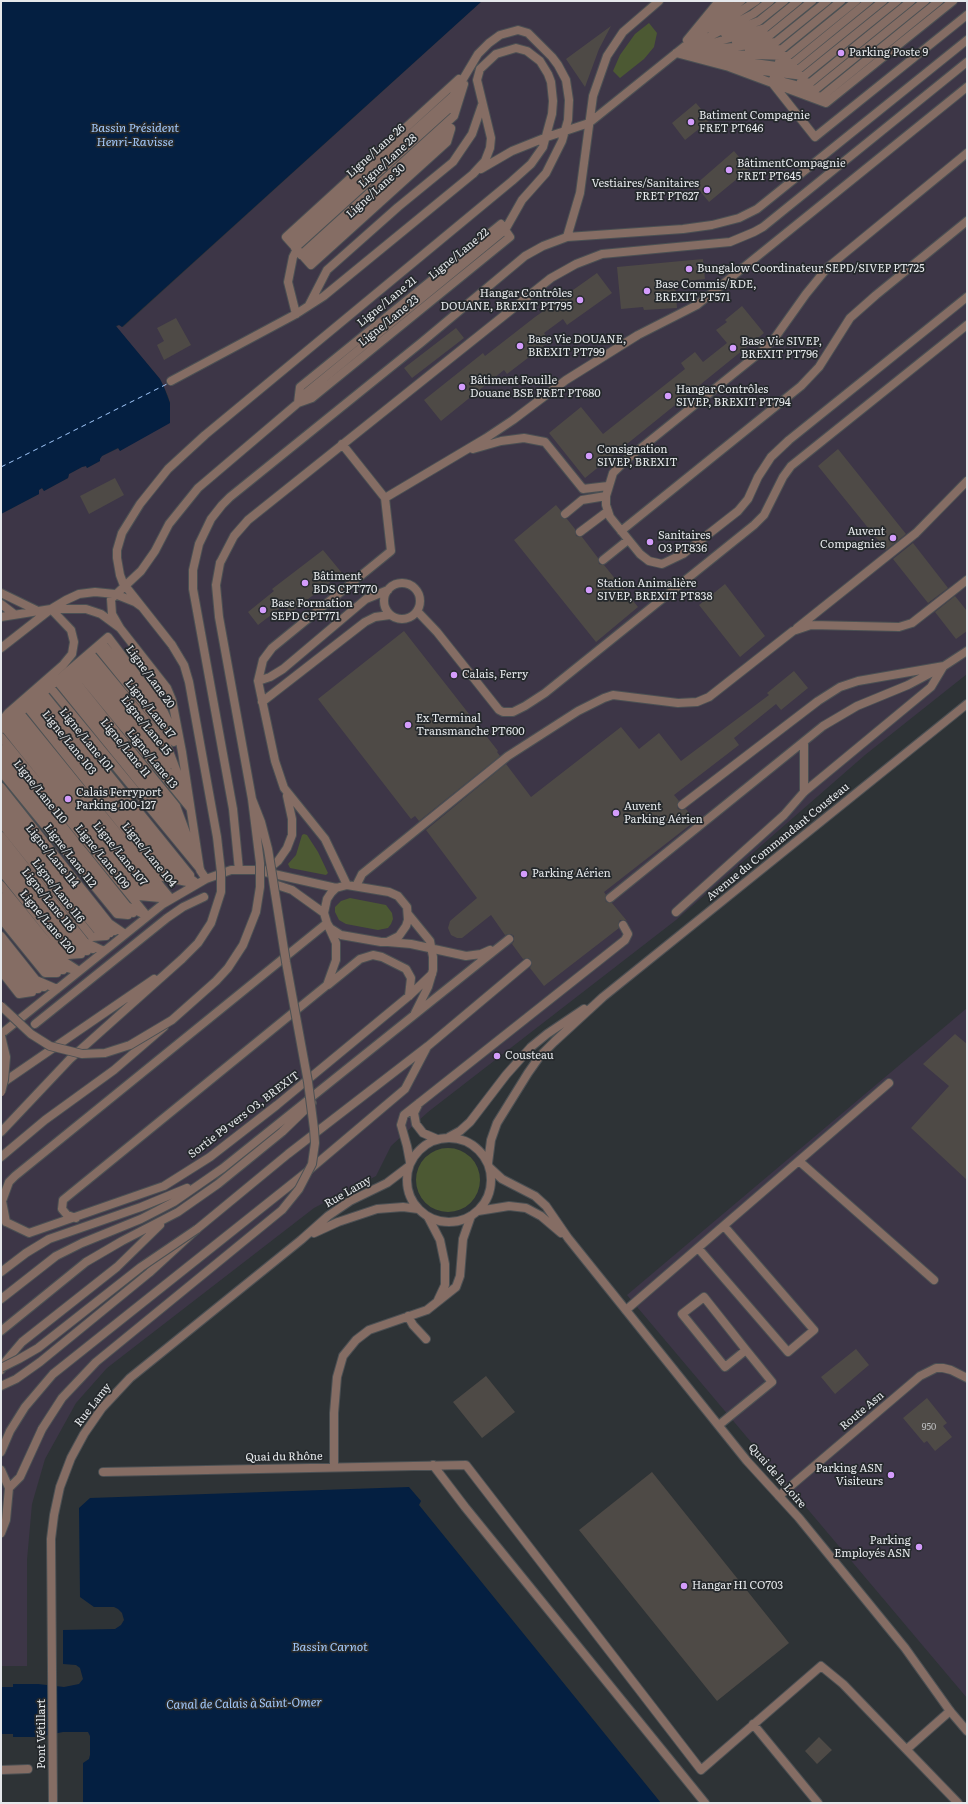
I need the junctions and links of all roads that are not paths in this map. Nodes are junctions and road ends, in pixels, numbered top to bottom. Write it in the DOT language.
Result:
graph roads {
  1 [pos="659,1"];
  2 [pos="719,1"];
  3 [pos="729,1"];
  4 [pos="741,1"];
  5 [pos="756,1"];
  6 [pos="770,1"];
  7 [pos="784,1"];
  8 [pos="798,1"];
  9 [pos="812,1"];
  10 [pos="827,1"];
  11 [pos="841,1"];
  12 [pos="856,1"];
  13 [pos="870,1"];
  14 [pos="883,1"];
  15 [pos="897,1"];
  16 [pos="911,1"];
  17 [pos="925,1"];
  18 [pos="939,1"];
  19 [pos="953,1"];
  20 [pos="967,15"];
  21 [pos="762,24"];
  22 [pos="967,40"];
  23 [pos="676,53"];
  24 [pos="478,54"];
  25 [pos="967,62"];
  26 [pos="793,63"];
  27 [pos="729,67"];
  28 [pos="468,70"];
  29 [pos="478,74"];
  30 [pos="773,84"];
  31 [pos="812,86"];
  32 [pos="967,87"];
  33 [pos="482,104"];
  34 [pos="454,116"];
  35 [pos="589,123"];
  36 [pos="566,130"];
  37 [pos="547,136"];
  38 [pos="967,154"];
  39 [pos="473,174"];
  40 [pos="967,221"];
  41 [pos="567,237"];
  42 [pos="298,251"];
  43 [pos="967,297"];
  44 [pos="308,307"];
  45 [pos="296,314"];
  46 [pos="967,325"];
  47 [pos="171,381"];
  48 [pos="342,444"];
  49 [pos="452,457"];
  50 [pos="967,481"];
  51 [pos="608,486"];
  52 [pos="606,496"];
  53 [pos="385,498"];
  54 [pos="608,511"];
  55 [pos="565,514"];
  56 [pos="621,531"];
  57 [pos="580,532"];
  58 [pos="628,540"];
  59 [pos="603,560"];
  60 [pos="967,580"];
  61 [pos="125,586"];
  62 [pos="388,590"];
  63 [pos="1,593"];
  64 [pos="115,594"];
  65 [pos="1,606"];
  66 [pos="142,607"];
  67 [pos="51,609"];
  68 [pos="36,610"];
  69 [pos="417,611"];
  70 [pos="1,613"];
  71 [pos="14,614"];
  72 [pos="390,615"];
  73 [pos="1,617"];
  74 [pos="120,628"];
  75 [pos="793,631"];
  76 [pos="1,648"];
  77 [pos="967,651"];
  78 [pos="79,662"];
  79 [pos="944,666"];
  80 [pos="258,681"];
  81 [pos="262,702"];
  82 [pos="967,704"];
  83 [pos="19,713"];
  84 [pos="1,737"];
  85 [pos="804,742"];
  86 [pos="1,749"];
  87 [pos="182,752"];
  88 [pos="1,761"];
  89 [pos="1,772"];
  90 [pos="1,787"];
  91 [pos="804,792"];
  92 [pos="287,793"];
  93 [pos="1,799"];
  94 [pos="252,799"];
  95 [pos="682,805"];
  96 [pos="191,808"];
  97 [pos="1,811"];
  98 [pos="1,823"];
  99 [pos="1,836"];
  100 [pos="1,848"];
  101 [pos="1,859"];
  102 [pos="200,870"];
  103 [pos="239,870"];
  104 [pos="1,871"];
  105 [pos="266,872"];
  106 [pos="206,879"];
  107 [pos="1,884"];
  108 [pos="197,884"];
  109 [pos="277,885"];
  110 [pos="347,885"];
  111 [pos="356,886"];
  112 [pos="336,888"];
  113 [pos="1,896"];
  114 [pos="204,897"];
  115 [pos="610,898"];
  116 [pos="171,899"];
  117 [pos="1,908"];
  118 [pos="676,912"];
  119 [pos="324,913"];
  120 [pos="408,914"];
  121 [pos="147,916"];
  122 [pos="1,919"];
  123 [pos="327,923"];
  124 [pos="623,925"];
  125 [pos="125,934"];
  126 [pos="1,936"];
  127 [pos="387,942"];
  128 [pos="1,947"];
  129 [pos="433,949"];
  130 [pos="104,951"];
  131 [pos="1,959"];
  132 [pos="182,959"];
  133 [pos="527,963"];
  134 [pos="1,971"];
  135 [pos="79,971"];
  136 [pos="432,974"];
  137 [pos="327,985"];
  138 [pos="57,989"];
  139 [pos="409,996"];
  140 [pos="603,997"];
  141 [pos="1,1006"];
  142 [pos="413,1015"];
  143 [pos="172,1020"];
  144 [pos="34,1024"];
  145 [pos="1,1035"];
  146 [pos="428,1046"];
  147 [pos="363,1056"];
  148 [pos="889,1083"];
  149 [pos="1,1084"];
  150 [pos="1,1092"];
  151 [pos="420,1103"];
  152 [pos="1,1132"];
  153 [pos="448,1137"];
  154 [pos="437,1139"];
  155 [pos="1,1157"];
  156 [pos="799,1161"];
  157 [pos="409,1164"];
  158 [pos="489,1166"];
  159 [pos="201,1182"];
  160 [pos="418,1209"];
  161 [pos="478,1211"];
  162 [pos="471,1216"];
  163 [pos="428,1217"];
  164 [pos="4,1218"];
  165 [pos="76,1218"];
  166 [pos="164,1221"];
  167 [pos="724,1226"];
  168 [pos="198,1229"];
  169 [pos="568,1238"];
  170 [pos="301,1240"];
  171 [pos="698,1248"];
  172 [pos="1,1272"];
  173 [pos="934,1280"];
  174 [pos="1,1299"];
  175 [pos="434,1306"];
  176 [pos="626,1310"];
  177 [pos="408,1316"];
  178 [pos="1,1331"];
  179 [pos="426,1339"];
  180 [pos="746,1350"];
  181 [pos="1,1368"];
  182 [pos="1,1371"];
  183 [pos="967,1378"];
  184 [pos="1,1386"];
  185 [pos="719,1425"];
  186 [pos="1,1452"];
  187 [pos="433,1466"];
  188 [pos="334,1467"];
  189 [pos="1,1470"];
  190 [pos="103,1472"];
  191 [pos="9,1488"];
  192 [pos="779,1496"];
  193 [pos="1,1533"];
  194 [pos="52,1664"];
  195 [pos="950,1711"];
  196 [pos="753,1724"];
  197 [pos="967,1730"];
  198 [pos="907,1749"];
  199 [pos="28,1769"];
  200 [pos="1,1770"];
  201 [pos="53,1803"];
  202 [pos="705,1803"];
  203 [pos="818,1803"];
  204 [pos="958,1803"];
  1 -- 35 [label="street"];
  2 -- 23 [label="street"];
  3 -- 23 [label="street"];
  4 -- 23 [label="street"];
  5 -- 23 [label="street"];
  6 -- 23 [label="street"];
  7 -- 21 [label="street"];
  8 -- 21 [label="street"];
  9 -- 23 [label="street"];
  10 -- 23 [label="street"];
  11 -- 23 [label="street"];
  12 -- 26 [label="street"];
  13 -- 26 [label="street"];
  14 -- 26 [label="street"];
  15 -- 27 [label="street"];
  16 -- 31 [label="street"];
  17 -- 31 [label="street"];
  18 -- 27 [label="street"];
  19 -- 30 [label="street"];
  20 -- 30 [label="street"];
  21 -- 23 [label="street"];
  22 -- 41 [label="street"];
  23 -- 26 [label="street"];
  23 -- 26 [label="street"];
  23 -- 27 [label="street"];
  23 -- 35 [label="street"];
  24 -- 28 [label="street"];
  24 -- 29 [label="street"];
  24 -- 36 [label="street"];
  25 -- 48 [label="street"];
  27 -- 30 [label="street"];
  27 -- 31 [label="street"];
  28 -- 34 [label="street"];
  28 -- 42 [label="street"];
  28 -- 42 [label="street"];
  29 -- 33 [label="street"];
  29 -- 37 [label="street"];
  32 -- 49 [label="street"];
  33 -- 39 [label="street"];
  33 -- 44 [label="street"];
  34 -- 42 [label="street, Ligne/Lane 28"];
  34 -- 42 [label="street"];
  35 -- 36 [label="street"];
  35 -- 41 [label="street"];
  36 -- 37 [label="street"];
  36 -- 61 [label="street, Ligne/Lane 22"];
  37 -- 39 [label="street"];
  37 -- 61 [label="street"];
  38 -- 51 [label="street"];
  39 -- 44 [label="street"];
  40 -- 56 [label="street"];
  41 -- 103 [label="street"];
  42 -- 45 [label="street"];
  43 -- 58 [label="street"];
  44 -- 45 [label="street"];
  45 -- 47 [label="street"];
  46 -- 69 [label="street"];
  48 -- 53 [label="street"];
  48 -- 94 [label="street, bridge"];
  49 -- 51 [label="street"];
  49 -- 53 [label="street"];
  50 -- 75 [label="street"];
  51 -- 52 [label="street"];
  52 -- 54 [label="street"];
  52 -- 55 [label="street"];
  53 -- 80 [label="street"];
  54 -- 56 [label="street"];
  54 -- 57 [label="street"];
  56 -- 58 [label="street"];
  58 -- 59 [label="street"];
  60 -- 75 [label="street"];
  61 -- 64 [label="street, Ligne/Lane 22"];
  61 -- 66 [label="street"];
  62 -- 69 [label="street"];
  62 -- 72 [label="street"];
  62 -- 80 [label="street"];
  63 -- 68 [label="street"];
  64 -- 66 [label="street"];
  64 -- 67 [label="street"];
  64 -- 74 [label="street"];
  65 -- 71 [label="street"];
  66 -- 132 [label="street, bridge"];
  67 -- 68 [label="street"];
  67 -- 74 [label="street"];
  67 -- 76 [label="street"];
  67 -- 83 [label="street"];
  68 -- 71 [label="street"];
  69 -- 72 [label="street"];
  70 -- 71 [label="street"];
  71 -- 73 [label="street"];
  72 -- 81 [label="street"];
  74 -- 87 [label="street"];
  75 -- 111 [label="street"];
  77 -- 79 [label="street"];
  78 -- 83 [label="street"];
  78 -- 87 [label="street"];
  78 -- 87 [label="street, Ligne/Lane 20"];
  78 -- 96 [label="street"];
  78 -- 96 [label="street"];
  78 -- 102 [label="street"];
  78 -- 102 [label="street"];
  79 -- 85 [label="street"];
  79 -- 91 [label="street"];
  79 -- 95 [label="street"];
  80 -- 81 [label="street"];
  81 -- 92 [label="street"];
  82 -- 140 [label="street, Avenue du Commandant Cousteau"];
  83 -- 108 [label="street"];
  83 -- 108 [label="street"];
  83 -- 116 [label="street, Ligne/Lane 104"];
  83 -- 116 [label="street"];
  84 -- 121 [label="street"];
  85 -- 91 [label="street"];
  85 -- 115 [label="street"];
  86 -- 121 [label="street, Ligne/Lane 109"];
  87 -- 96 [label="street"];
  88 -- 121 [label="street, Ligne/Lane 110"];
  89 -- 121 [label="street"];
  90 -- 125 [label="street, Ligne/Lane 112"];
  91 -- 118 [label="street"];
  92 -- 105 [label="street"];
  92 -- 110 [label="street"];
  93 -- 125 [label="street"];
  94 -- 143 [label="street, bridge"];
  94 -- 191 [label="street, bridge"];
  96 -- 102 [label="street"];
  97 -- 125 [label="street, Ligne/Lane 114"];
  98 -- 125 [label="street"];
  99 -- 130 [label="street, Ligne/Lane 116"];
  100 -- 130 [label="street"];
  101 -- 130 [label="street, Ligne/Lane 118"];
  102 -- 106 [label="street"];
  103 -- 105 [label="street"];
  103 -- 106 [label="street"];
  104 -- 130 [label="street"];
  105 -- 112 [label="street"];
  106 -- 108 [label="street"];
  107 -- 135 [label="street, Ligne/Lane 120"];
  108 -- 116 [label="street"];
  109 -- 119 [label="street"];
  110 -- 111 [label="street"];
  110 -- 112 [label="street"];
  111 -- 120 [label="street"];
  112 -- 119 [label="street"];
  113 -- 135 [label="street"];
  114 -- 144 [label="street"];
  116 -- 121 [label="street"];
  117 -- 135 [label="street"];
  119 -- 123 [label="street"];
  120 -- 127 [label="street"];
  120 -- 129 [label="street"];
  121 -- 125 [label="street"];
  122 -- 135 [label="street"];
  123 -- 127 [label="street"];
  123 -- 137 [label="street"];
  123 -- 164 [label="street"];
  124 -- 151 [label="street"];
  125 -- 130 [label="street"];
  126 -- 138 [label="street"];
  127 -- 129 [label="street"];
  128 -- 138 [label="street"];
  129 -- 136 [label="street"];
  129 -- 142 [label="street"];
  130 -- 135 [label="street"];
  131 -- 138 [label="street"];
  132 -- 149 [label="street"];
  132 -- 152 [label="street"];
  133 -- 146 [label="street"];
  134 -- 138 [label="street"];
  135 -- 138 [label="street"];
  136 -- 139 [label="street, Sortie P9 vers O3, BREXIT"];
  136 -- 142 [label="street"];
  137 -- 139 [label="street"];
  137 -- 165 [label="street"];
  138 -- 145 [label="street"];
  139 -- 165 [label="street, Sortie P9 vers O3, BREXIT"];
  140 -- 153 [label="street, Avenue du Commandant Cousteau"];
  140 -- 158 [label="street, Avenue du Commandant Cousteau"];
  141 -- 143 [label="street, bridge"];
  142 -- 147 [label="street"];
  143 -- 155 [label="street, bridge"];
  145 -- 150 [label="street, bridge"];
  146 -- 168 [label="street"];
  146 -- 186 [label="street"];
  147 -- 159 [label="street"];
  147 -- 166 [label="street"];
  148 -- 156 [label="street"];
  151 -- 154 [label="street"];
  151 -- 157 [label="street"];
  153 -- 154 [label="street"];
  153 -- 158 [label="street"];
  154 -- 157 [label="street"];
  156 -- 167 [label="street"];
  156 -- 173 [label="street"];
  157 -- 160 [label="street"];
  157 -- 170 [label="street, Rue Lamy"];
  158 -- 161 [label="street"];
  158 -- 169 [label="street, Quai de la Loire"];
  159 -- 172 [label="street"];
  159 -- 174 [label="street"];
  160 -- 163 [label="street"];
  160 -- 170 [label="street, Rue Lamy"];
  161 -- 162 [label="street"];
  161 -- 169 [label="street, Quai de la Loire"];
  162 -- 163 [label="street"];
  162 -- 175 [label="street"];
  163 -- 175 [label="street"];
  164 -- 165 [label="street, Sortie P9 vers O3, BREXIT"];
  166 -- 178 [label="street"];
  166 -- 182 [label="street"];
  167 -- 171 [label="street"];
  167 -- 171 [label="street"];
  168 -- 181 [label="street, bridge"];
  168 -- 184 [label="street, bridge"];
  169 -- 176 [label="street, Quai de la Loire"];
  170 -- 194 [label="street, Rue Lamy"];
  171 -- 176 [label="street"];
  175 -- 177 [label="street"];
  176 -- 185 [label="street, Quai de la Loire"];
  177 -- 179 [label="street"];
  177 -- 188 [label="street"];
  180 -- 180 [label="street"];
  180 -- 185 [label="street"];
  183 -- 192 [label="street, Route Asn"];
  185 -- 192 [label="street, Quai de la Loire"];
  187 -- 188 [label="street, Quai du Rhône"];
  187 -- 196 [label="street, Quai du Rhône"];
  187 -- 202 [label="street"];
  188 -- 190 [label="street, Quai du Rhône"];
  189 -- 191 [label="street"];
  191 -- 193 [label="street"];
  192 -- 195 [label="street, Quai de la Loire"];
  194 -- 201 [label="street, Pont Vétillart"];
  195 -- 197 [label="street, Quai de la Loire"];
  195 -- 198 [label="street"];
  196 -- 198 [label="street"];
  196 -- 203 [label="street"];
  198 -- 204 [label="street"];
  199 -- 200 [label="street"];
}
